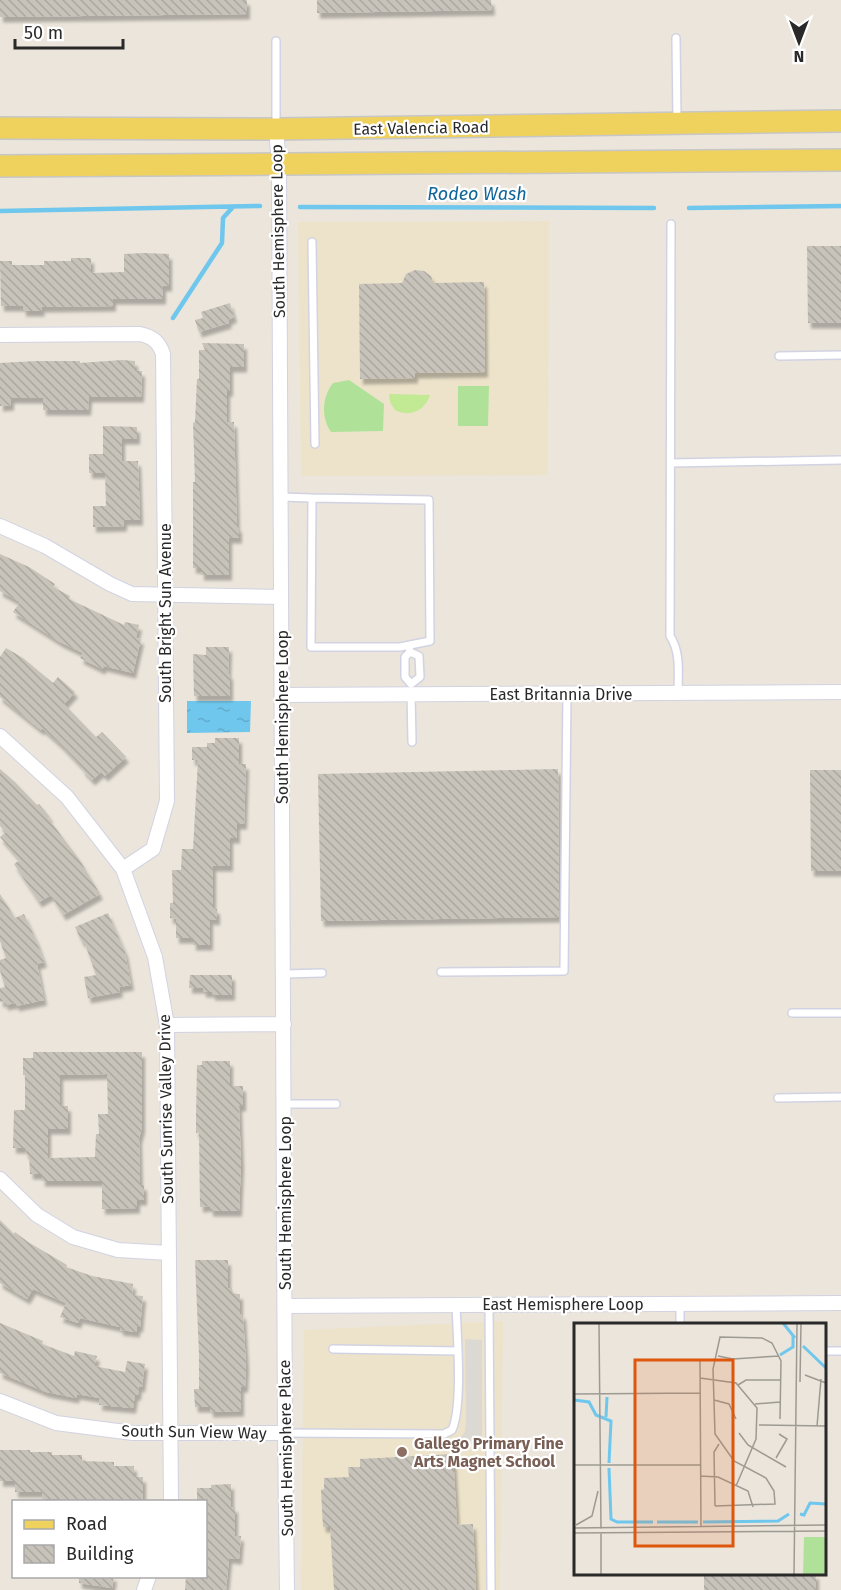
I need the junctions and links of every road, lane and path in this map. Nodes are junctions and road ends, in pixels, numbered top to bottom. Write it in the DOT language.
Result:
graph roads {
  1 [pos="675,38"];
  2 [pos="276,41"];
  3 [pos="841,122"];
  4 [pos="677,124"];
  5 [pos="0,129"];
  6 [pos="276,129"];
  7 [pos="841,160"];
  8 [pos="279,164"];
  9 [pos="0,166"];
  10 [pos="671,224"];
  11 [pos="312,242"];
  12 [pos="0,335"];
  13 [pos="779,356"];
  14 [pos="841,356"];
  15 [pos="315,444"];
  16 [pos="841,460"];
  17 [pos="671,463"];
  18 [pos="281,497"];
  19 [pos="312,498"];
  20 [pos="0,526"];
  21 [pos="165,596"];
  22 [pos="281,597"];
  23 [pos="410,649"];
  24 [pos="411,689"];
  25 [pos="841,692"];
  26 [pos="567,693"];
  27 [pos="678,693"];
  28 [pos="282,695"];
  29 [pos="0,736"];
  30 [pos="412,742"];
  31 [pos="123,869"];
  32 [pos="441,972"];
  33 [pos="322,973"];
  34 [pos="284,974"];
  35 [pos="792,1013"];
  36 [pos="841,1013"];
  37 [pos="284,1024"];
  38 [pos="167,1025"];
  39 [pos="841,1097"];
  40 [pos="778,1098"];
  41 [pos="284,1104"];
  42 [pos="336,1104"];
  43 [pos="0,1179"];
  44 [pos="169,1253"];
  45 [pos="841,1303"];
  46 [pos="680,1304"];
  47 [pos="456,1305"];
  48 [pos="489,1305"];
  49 [pos="285,1306"];
  50 [pos="680,1323"];
  51 [pos="333,1349"];
  52 [pos="458,1351"];
  53 [pos="0,1401"];
  54 [pos="169,1433"];
  55 [pos="285,1433"];
  56 [pos="171,1500"];
  57 [pos="287,1590"];
  58 [pos="491,1590"];
  1 -- 4 [label="lane"];
  2 -- 6 [label="lane"];
  3 -- 4 [label="main road, East Valencia Road"];
  4 -- 6 [label="main road, East Valencia Road"];
  5 -- 6 [label="main road, East Valencia Road"];
  6 -- 8 [label="street, South Hemisphere Loop"];
  7 -- 8 [label="main road"];
  8 -- 9 [label="main road"];
  8 -- 18 [label="street, South Hemisphere Loop"];
  10 -- 17 [label="lane"];
  11 -- 15 [label="lane"];
  12 -- 21 [label="street, South Bright Sun Avenue"];
  13 -- 14 [label="lane"];
  16 -- 17 [label="lane"];
  17 -- 27 [label="lane"];
  18 -- 19 [label="lane"];
  18 -- 22 [label="street, South Hemisphere Loop"];
  19 -- 23 [label="lane"];
  19 -- 23 [label="lane"];
  20 -- 21 [label="street"];
  21 -- 22 [label="street"];
  21 -- 31 [label="street, South Bright Sun Avenue"];
  22 -- 28 [label="street, South Hemisphere Loop"];
  23 -- 24 [label="lane"];
  23 -- 24 [label="lane"];
  24 -- 26 [label="street, East Britannia Drive"];
  24 -- 28 [label="street, East Britannia Drive"];
  24 -- 30 [label="lane"];
  25 -- 27 [label="street, East Britannia Drive"];
  26 -- 27 [label="street, East Britannia Drive"];
  26 -- 32 [label="lane"];
  28 -- 34 [label="street, South Hemisphere Loop"];
  29 -- 31 [label="street, South Sunrise Valley Drive"];
  31 -- 38 [label="street, South Sunrise Valley Drive"];
  33 -- 34 [label="lane"];
  34 -- 37 [label="street, South Hemisphere Loop"];
  35 -- 36 [label="lane"];
  37 -- 38 [label="street"];
  37 -- 41 [label="street, South Hemisphere Loop"];
  38 -- 44 [label="street, South Sunrise Valley Drive"];
  39 -- 40 [label="lane"];
  41 -- 42 [label="lane"];
  41 -- 49 [label="street, South Hemisphere Loop"];
  43 -- 44 [label="street"];
  44 -- 54 [label="street, South Sunrise Valley Drive"];
  45 -- 46 [label="street, East Hemisphere Loop"];
  46 -- 48 [label="street, East Hemisphere Loop"];
  46 -- 50 [label="lane"];
  47 -- 48 [label="street, East Hemisphere Loop"];
  47 -- 49 [label="street, East Hemisphere Loop"];
  47 -- 52 [label="lane"];
  48 -- 58 [label="lane"];
  49 -- 55 [label="street, South Hemisphere Place"];
  51 -- 52 [label="lane"];
  52 -- 55 [label="lane"];
  53 -- 54 [label="street, South Sun View Way"];
  54 -- 55 [label="street, South Sun View Way"];
  54 -- 56 [label="street, South Sunrise Valley Drive"];
  55 -- 57 [label="street, South Hemisphere Place"];
}
